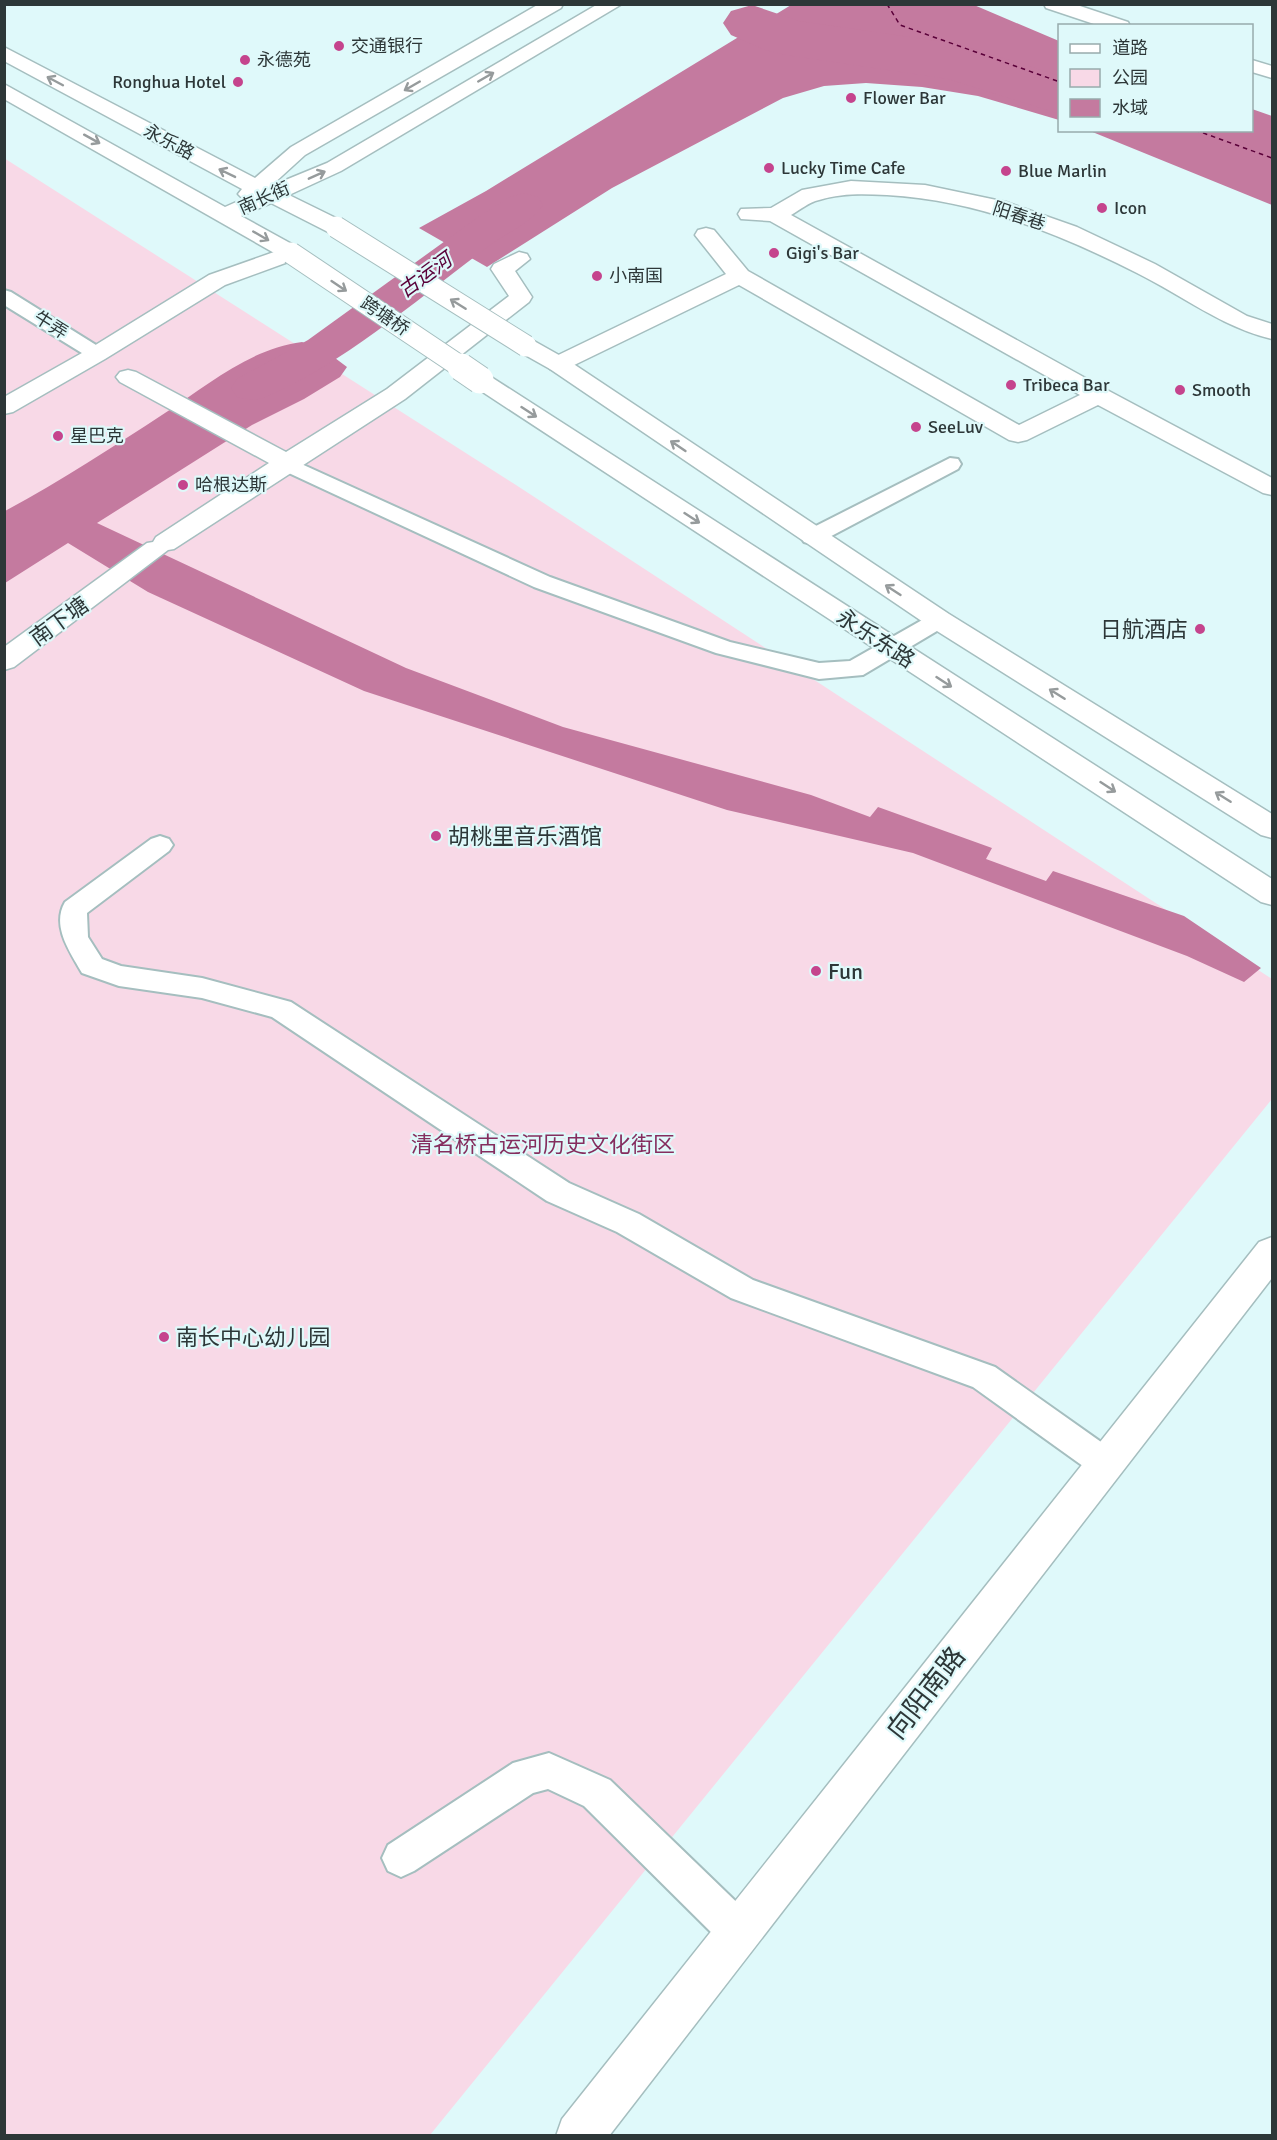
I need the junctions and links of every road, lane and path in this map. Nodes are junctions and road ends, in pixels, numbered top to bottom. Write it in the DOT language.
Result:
graph roads {
  1 [pos="554,4"];
  2 [pos="613,4"];
  3 [pos="1053,4"];
  4 [pos="1115,24"];
  5 [pos="4,53"];
  6 [pos="4,90"];
  7 [pos="264,191"];
  8 [pos="749,214"];
  9 [pos="775,214"];
  10 [pos="225,215"];
  11 [pos="706,235"];
  12 [pos="291,253"];
  13 [pos="519,259"];
  14 [pos="740,276"];
  15 [pos="4,296"];
  16 [pos="1272,332"];
  17 [pos="98,354"];
  18 [pos="558,364"];
  19 [pos="128,377"];
  20 [pos="480,380"];
  21 [pos="1098,395"];
  22 [pos="4,407"];
  23 [pos="286,463"];
  24 [pos="950,464"];
  25 [pos="1272,488"];
  26 [pos="812,537"];
  27 [pos="939,620"];
  28 [pos="891,648"];
  29 [pos="4,661"];
  30 [pos="1272,828"];
  31 [pos="160,845"];
  32 [pos="1272,894"];
  33 [pos="1272,1252"];
  34 [pos="1106,1464"];
  35 [pos="400,1858"];
  36 [pos="739,1932"];
  37 [pos="579,2136"];
  1 -- 7 [label="main road, 南长街, one-way"];
  7 -- 2 [label="main road, 南长街, one-way"];
  3 -- 4 [label="main road"];
  7 -- 5 [label="main road, 永乐路, one-way"];
  6 -- 10 [label="main road, 永乐路, one-way"];
  7 -- 10 [label="main road, 南长街"];
  18 -- 7 [label="main road, 永乐路, one-way, bridge"];
  8 -- 9 [label="main road, 阳春巷"];
  9 -- 16 [label="main road, 阳春巷"];
  9 -- 21 [label="main road"];
  10 -- 12 [label="main road, 永乐路, one-way"];
  11 -- 14 [label="main road"];
  12 -- 17 [label="main road"];
  12 -- 20 [label="main road, 跨塘桥, one-way, bridge"];
  13 -- 23 [label="main road"];
  14 -- 18 [label="main road"];
  14 -- 21 [label="main road"];
  15 -- 17 [label="lane, 牛弄"];
  17 -- 22 [label="main road"];
  26 -- 18 [label="main road, one-way"];
  19 -- 23 [label="main road"];
  20 -- 28 [label="main road, 永乐东路, one-way"];
  21 -- 25 [label="main road"];
  23 -- 28 [label="lane"];
  23 -- 29 [label="main road, 南下塘"];
  24 -- 26 [label="lane"];
  27 -- 26 [label="main road, one-way"];
  27 -- 28 [label="lane"];
  30 -- 27 [label="main road, one-way"];
  28 -- 32 [label="main road, 永乐东路, one-way"];
  31 -- 34 [label="lane"];
  33 -- 34 [label="main road, 向阳南路"];
  34 -- 36 [label="main road, 向阳南路"];
  35 -- 36 [label="lane"];
  36 -- 37 [label="main road, 向阳南路"];
}
